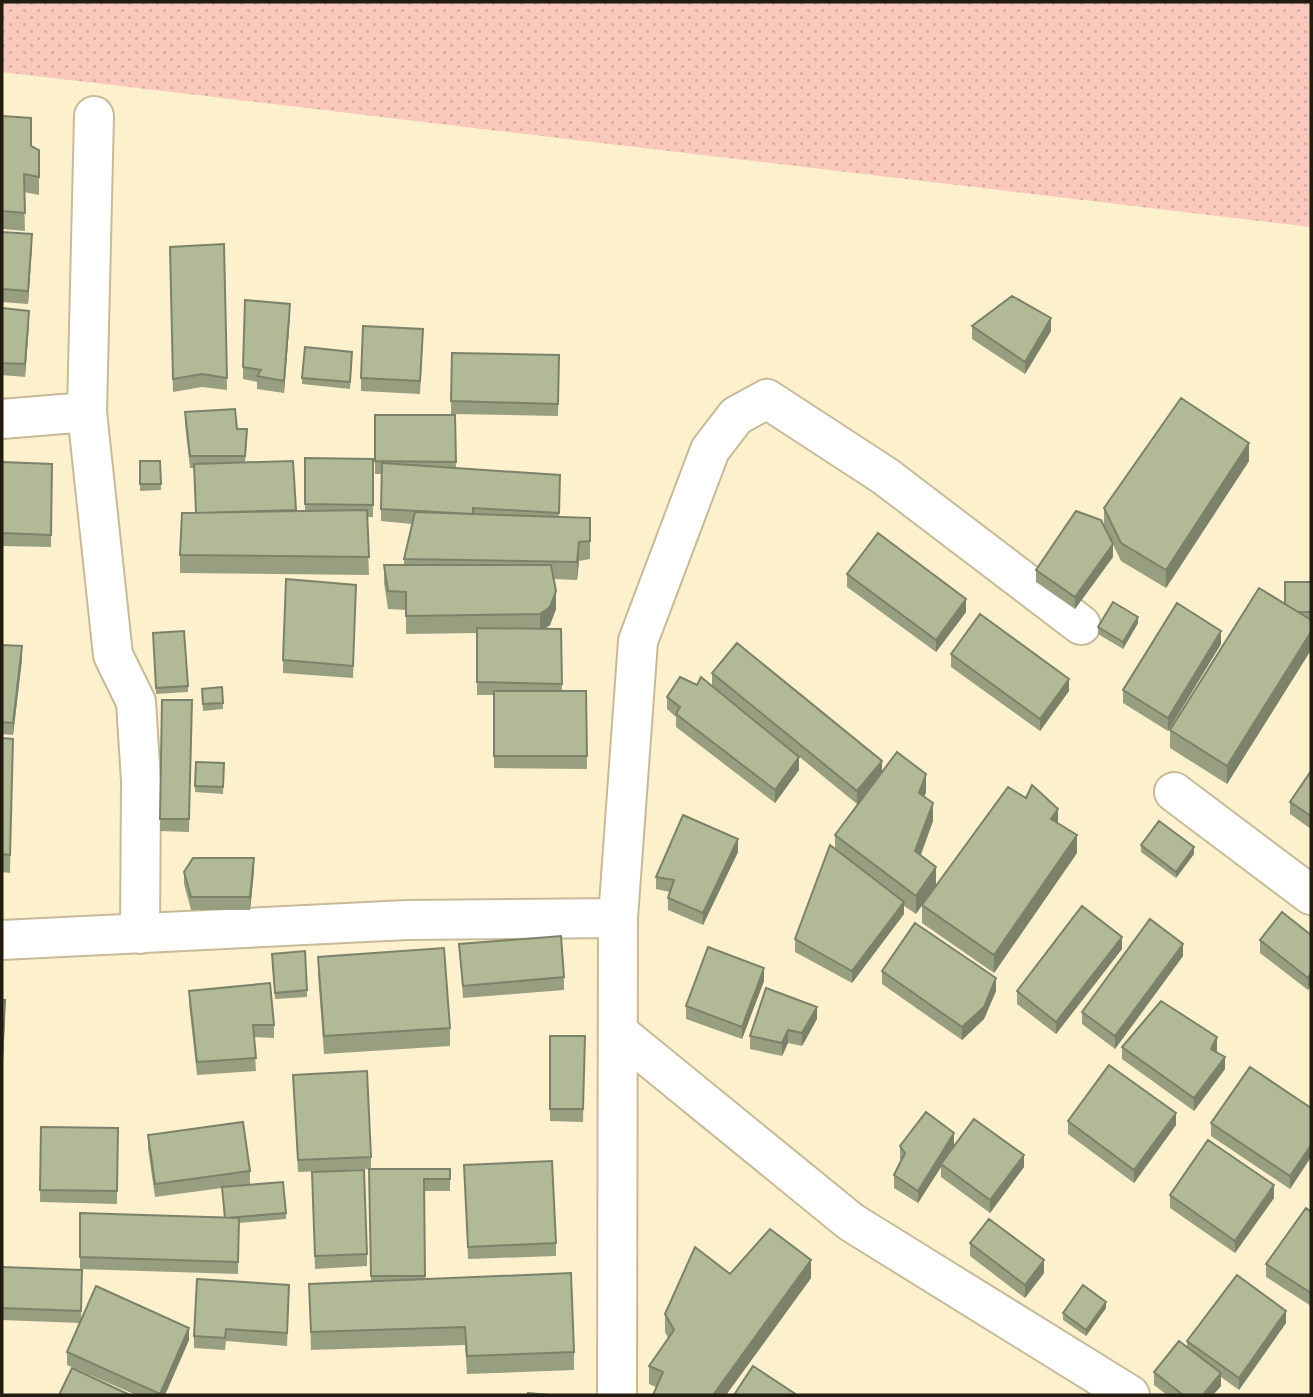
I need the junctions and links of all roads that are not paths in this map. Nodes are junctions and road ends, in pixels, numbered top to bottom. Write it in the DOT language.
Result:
graph roads {
  1 [pos="94,116"];
  2 [pos="87,412"];
  3 [pos="2,419"];
  4 [pos="1081,625"];
  5 [pos="1174,792"];
  6 [pos="1311,895"];
  7 [pos="618,918"];
  8 [pos="140,934"];
  9 [pos="2,940"];
  10 [pos="618,1032"];
  11 [pos="617,1395"];
  12 [pos="1130,1395"];
  1 -- 2 [label="street"];
  2 -- 3 [label="street"];
  2 -- 8 [label="street"];
  4 -- 7 [label="street"];
  5 -- 6 [label="street"];
  7 -- 8 [label="street"];
  7 -- 10 [label="street"];
  8 -- 9 [label="street"];
  10 -- 11 [label="street"];
  10 -- 12 [label="street"];
}
